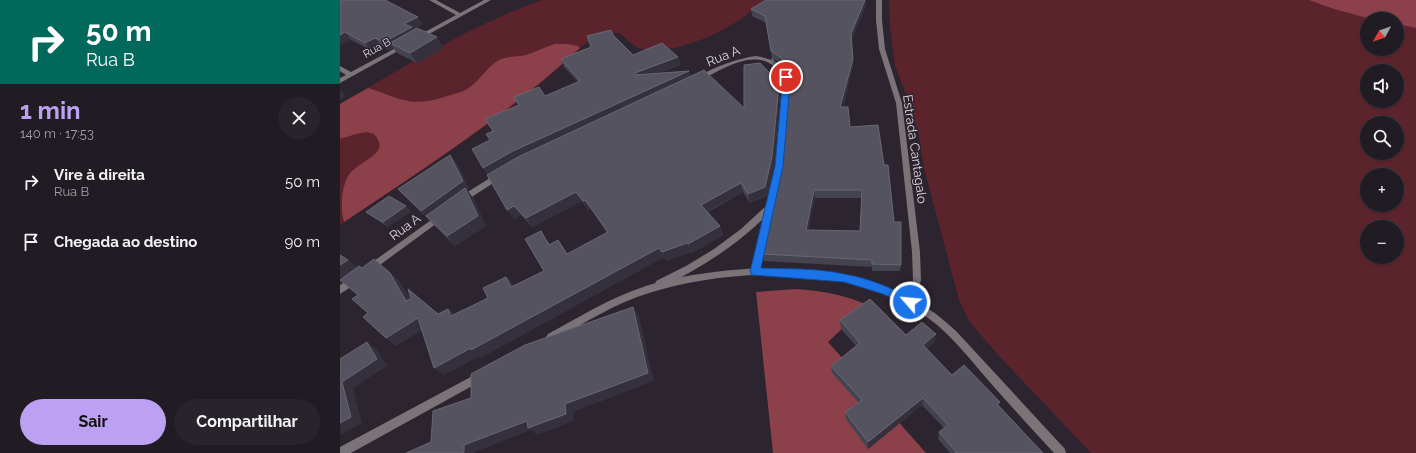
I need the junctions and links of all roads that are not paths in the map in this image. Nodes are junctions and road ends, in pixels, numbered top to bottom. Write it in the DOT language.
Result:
graph roads {
  1 [pos="432,0"];
  2 [pos="488,0"];
  3 [pos="879,0"];
  4 [pos="460,15"];
  5 [pos="340,68"];
  6 [pos="351,75"];
  7 [pos="340,81"];
  8 [pos="694,81"];
  9 [pos="507,171"];
  10 [pos="769,208"];
  11 [pos="755,272"];
  12 [pos="647,289"];
  13 [pos="340,290"];
  14 [pos="910,302"];
  15 [pos="542,342"];
  16 [pos="486,373"];
  17 [pos="340,453"];
  18 [pos="1061,453"];
  1 -- 4 [label="street"];
  2 -- 4 [label="street, Rua B"];
  3 -- 14 [label="street, Estrada Cantagalo"];
  4 -- 6 [label="street, Rua B"];
  5 -- 6 [label="street"];
  6 -- 7 [label="street, Rua B"];
  8 -- 10 [label="street, Rua A"];
  9 -- 13 [label="street, Rua A"];
  10 -- 11 [label="street"];
  10 -- 12 [label="street"];
  11 -- 12 [label="street"];
  11 -- 14 [label="street"];
  12 -- 15 [label="street"];
  14 -- 18 [label="street"];
  16 -- 17 [label="street"];
}
